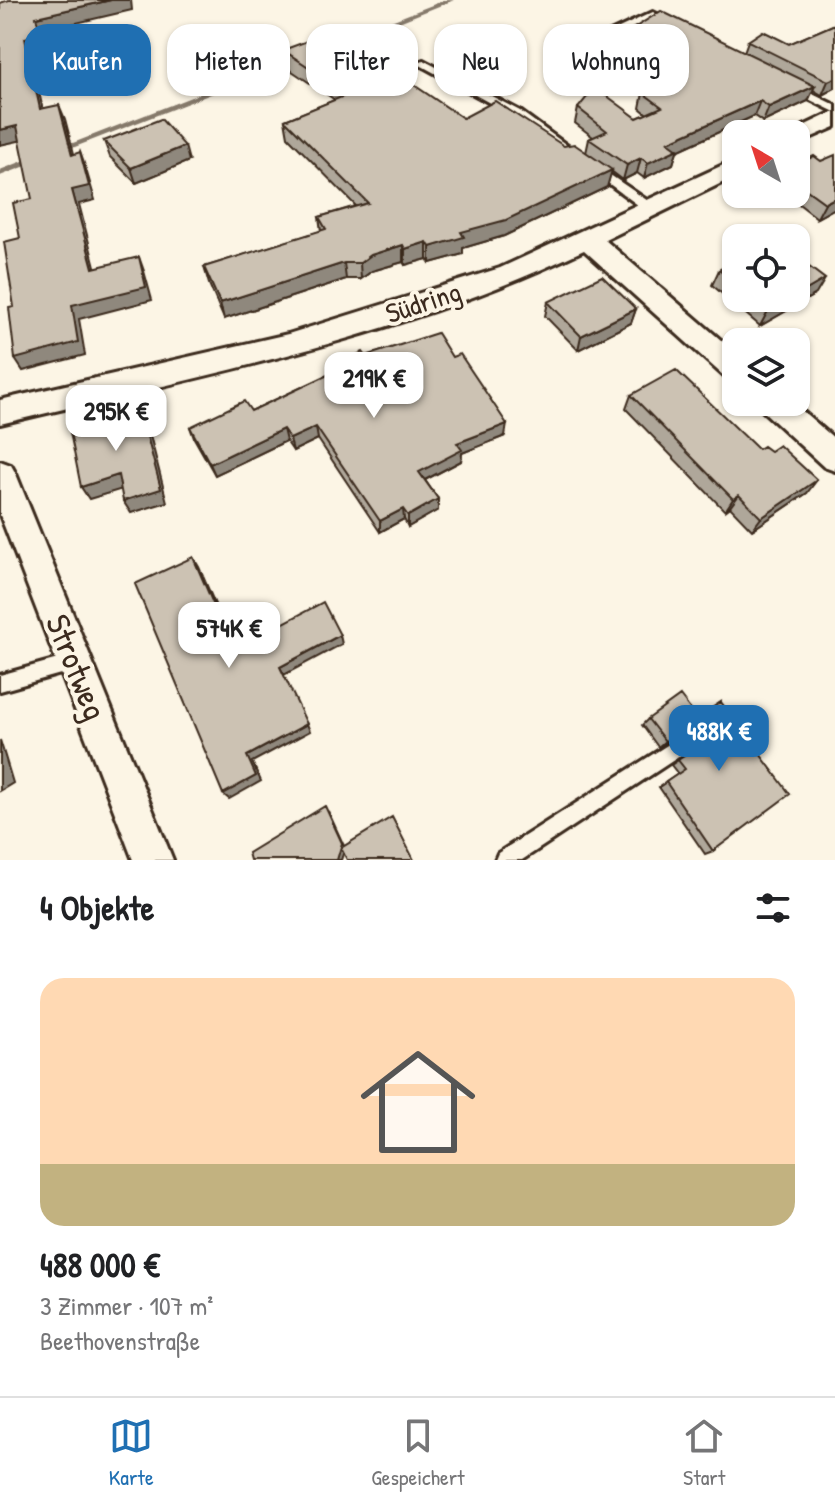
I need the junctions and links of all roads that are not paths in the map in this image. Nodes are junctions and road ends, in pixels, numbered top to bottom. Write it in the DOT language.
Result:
graph roads {
  1 [pos="633,24"];
  2 [pos="672,24"];
  3 [pos="423,63"];
  4 [pos="781,81"];
  5 [pos="835,109"];
  6 [pos="835,118"];
  7 [pos="810,130"];
  8 [pos="577,156"];
  9 [pos="589,165"];
  10 [pos="722,174"];
  11 [pos="650,208"];
  12 [pos="588,239"];
  13 [pos="722,358"];
  14 [pos="0,412"];
  15 [pos="788,416"];
  16 [pos="835,458"];
  17 [pos="0,474"];
  18 [pos="76,662"];
  19 [pos="0,683"];
  20 [pos="683,744"];
  21 [pos="153,860"];
  22 [pos="505,860"];
  1 -- 2 [label="lane"];
  3 -- 8 [label="lane"];
  4 -- 5 [label="lane"];
  6 -- 7 [label="street"];
  9 -- 11 [label="lane"];
  10 -- 11 [label="street, Südring"];
  11 -- 12 [label="street, Südring"];
  12 -- 13 [label="street"];
  12 -- 14 [label="street, Südring"];
  15 -- 16 [label="street"];
  17 -- 18 [label="street, Strotweg"];
  18 -- 19 [label="lane"];
  18 -- 21 [label="street, Strotweg"];
  20 -- 22 [label="lane"];
}
